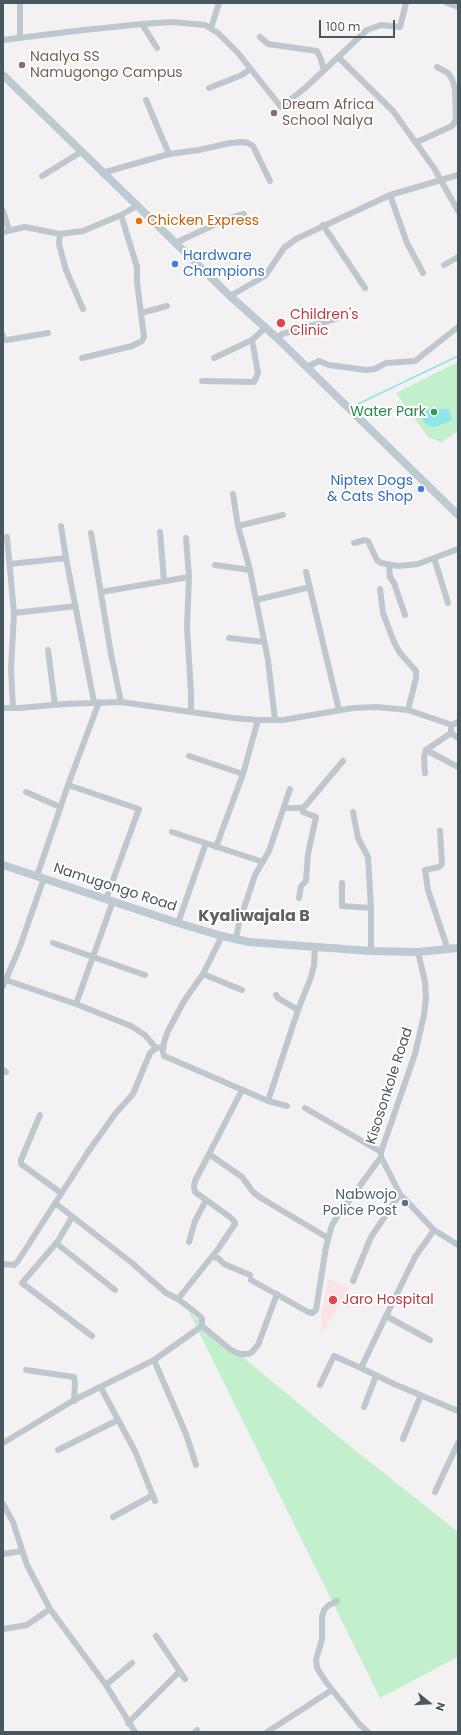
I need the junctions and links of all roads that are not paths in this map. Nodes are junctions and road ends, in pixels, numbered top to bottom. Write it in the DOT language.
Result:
graph roads {
  1 [pos="20,3"];
  2 [pos="219,3"];
  3 [pos="406,3"];
  4 [pos="447,3"];
  5 [pos="458,7"];
  6 [pos="142,24"];
  7 [pos="211,28"];
  8 [pos="20,37"];
  9 [pos="260,37"];
  10 [pos="3,40"];
  11 [pos="157,48"];
  12 [pos="338,57"];
  13 [pos="437,66"];
  14 [pos="250,69"];
  15 [pos="324,70"];
  16 [pos="3,76"];
  17 [pos="209,88"];
  18 [pos="146,100"];
  19 [pos="417,142"];
  20 [pos="81,152"];
  21 [pos="169,154"];
  22 [pos="102,173"];
  23 [pos="458,175"];
  24 [pos="42,176"];
  25 [pos="441,180"];
  26 [pos="270,181"];
  27 [pos="390,195"];
  28 [pos="137,206"];
  29 [pos="3,211"];
  30 [pos="458,211"];
  31 [pos="244,214"];
  32 [pos="121,215"];
  33 [pos="323,225"];
  34 [pos="6,231"];
  35 [pos="60,234"];
  36 [pos="175,243"];
  37 [pos="458,257"];
  38 [pos="444,265"];
  39 [pos="423,273"];
  40 [pos="365,288"];
  41 [pos="230,296"];
  42 [pos="167,306"];
  43 [pos="83,309"];
  44 [pos="141,313"];
  45 [pos="342,317"];
  46 [pos="458,327"];
  47 [pos="266,328"];
  48 [pos="48,333"];
  49 [pos="3,335"];
  50 [pos="277,338"];
  51 [pos="252,340"];
  52 [pos="82,358"];
  53 [pos="214,358"];
  54 [pos="307,367"];
  55 [pos="202,381"];
  56 [pos="233,494"];
  57 [pos="283,515"];
  58 [pos="458,515"];
  59 [pos="62,526"];
  60 [pos="238,526"];
  61 [pos="160,532"];
  62 [pos="91,533"];
  63 [pos="7,537"];
  64 [pos="186,538"];
  65 [pos="354,543"];
  66 [pos="458,549"];
  67 [pos="66,558"];
  68 [pos="434,558"];
  69 [pos="10,564"];
  70 [pos="215,565"];
  71 [pos="389,566"];
  72 [pos="250,570"];
  73 [pos="306,572"];
  74 [pos="189,577"];
  75 [pos="164,581"];
  76 [pos="310,587"];
  77 [pos="380,589"];
  78 [pos="101,592"];
  79 [pos="256,600"];
  80 [pos="448,603"];
  81 [pos="76,606"];
  82 [pos="14,613"];
  83 [pos="405,615"];
  84 [pos="229,638"];
  85 [pos="264,642"];
  86 [pos="48,650"];
  87 [pos="97,702"];
  88 [pos="121,702"];
  89 [pos="55,704"];
  90 [pos="3,708"];
  91 [pos="13,708"];
  92 [pos="339,710"];
  93 [pos="408,710"];
  94 [pos="190,712"];
  95 [pos="258,720"];
  96 [pos="275,720"];
  97 [pos="458,722"];
  98 [pos="452,726"];
  99 [pos="451,733"];
  100 [pos="458,738"];
  101 [pos="426,750"];
  102 [pos="188,756"];
  103 [pos="343,761"];
  104 [pos="458,767"];
  105 [pos="425,772"];
  106 [pos="243,774"];
  107 [pos="68,785"];
  108 [pos="290,790"];
  109 [pos="26,792"];
  110 [pos="60,807"];
  111 [pos="284,808"];
  112 [pos="302,808"];
  113 [pos="353,812"];
  114 [pos="440,831"];
  115 [pos="172,832"];
  116 [pos="206,843"];
  117 [pos="216,847"];
  118 [pos="263,862"];
  119 [pos="3,864"];
  120 [pos="41,877"];
  121 [pos="342,883"];
  122 [pos="299,898"];
  123 [pos="110,900"];
  124 [pos="371,908"];
  125 [pos="178,923"];
  126 [pos="222,936"];
  127 [pos="236,940"];
  128 [pos="53,943"];
  129 [pos="316,948"];
  130 [pos="458,948"];
  131 [pos="448,950"];
  132 [pos="371,951"];
  133 [pos="418,952"];
  134 [pos="93,956"];
  135 [pos="203,974"];
  136 [pos="145,975"];
  137 [pos="4,982"];
  138 [pos="242,990"];
  139 [pos="276,995"];
  140 [pos="76,1004"];
  141 [pos="298,1010"];
  142 [pos="163,1047"];
  143 [pos="156,1048"];
  144 [pos="242,1090"];
  145 [pos="268,1101"];
  146 [pos="287,1106"];
  147 [pos="305,1108"];
  148 [pos="40,1114"];
  149 [pos="210,1154"];
  150 [pos="381,1154"];
  151 [pos="61,1193"];
  152 [pos="400,1194"];
  153 [pos="206,1200"];
  154 [pos="55,1203"];
  155 [pos="72,1217"];
  156 [pos="434,1230"];
  157 [pos="328,1238"];
  158 [pos="188,1242"];
  159 [pos="56,1243"];
  160 [pos="458,1245"];
  161 [pos="212,1257"];
  162 [pos="3,1264"];
  163 [pos="353,1281"];
  164 [pos="115,1290"];
  165 [pos="277,1294"];
  166 [pos="178,1299"];
  167 [pos="386,1316"];
  168 [pos="202,1326"];
  169 [pos="92,1336"];
  170 [pos="430,1340"];
  171 [pos="154,1360"];
  172 [pos="361,1368"];
  173 [pos="26,1370"];
  174 [pos="376,1376"];
  175 [pos="320,1385"];
  176 [pos="101,1388"];
  177 [pos="421,1395"];
  178 [pos="74,1401"];
  179 [pos="364,1407"];
  180 [pos="458,1411"];
  181 [pos="118,1420"];
  182 [pos="403,1439"];
  183 [pos="3,1443"];
  184 [pos="458,1443"];
  185 [pos="58,1450"];
  186 [pos="196,1465"];
  187 [pos="435,1492"];
  188 [pos="3,1504"];
  189 [pos="113,1517"];
  190 [pos="22,1551"];
  191 [pos="3,1554"];
  192 [pos="337,1601"];
  193 [pos="50,1609"];
  194 [pos="3,1629"];
  195 [pos="156,1636"];
  196 [pos="132,1664"];
  197 [pos="179,1672"];
  198 [pos="185,1679"];
  199 [pos="106,1685"];
  200 [pos="332,1690"];
  201 [pos="128,1723"];
  202 [pos="135,1732"];
  203 [pos="267,1732"];
  204 [pos="368,1732"];
  1 -- 8 [label="street"];
  2 -- 7 [label="street"];
  3 -- 12 [label="street"];
  4 -- 5 [label="street"];
  6 -- 7 [label="street"];
  6 -- 8 [label="street"];
  6 -- 11 [label="street"];
  7 -- 14 [label="street"];
  8 -- 10 [label="street"];
  9 -- 15 [label="street"];
  12 -- 15 [label="street"];
  12 -- 19 [label="street"];
  13 -- 19 [label="street"];
  14 -- 15 [label="street"];
  14 -- 17 [label="street"];
  16 -- 20 [label="main road"];
  18 -- 21 [label="street"];
  19 -- 25 [label="street"];
  20 -- 22 [label="main road"];
  20 -- 24 [label="street"];
  21 -- 22 [label="street"];
  21 -- 26 [label="street"];
  22 -- 28 [label="main road"];
  23 -- 25 [label="street"];
  25 -- 27 [label="street"];
  25 -- 30 [label="street"];
  27 -- 33 [label="street"];
  27 -- 39 [label="street"];
  28 -- 32 [label="street"];
  28 -- 36 [label="main road"];
  29 -- 34 [label="street"];
  31 -- 36 [label="street"];
  32 -- 35 [label="street"];
  32 -- 44 [label="street"];
  33 -- 40 [label="street"];
  33 -- 41 [label="street"];
  34 -- 35 [label="street"];
  35 -- 43 [label="street"];
  36 -- 41 [label="main road"];
  37 -- 38 [label="street"];
  41 -- 47 [label="main road"];
  42 -- 44 [label="street"];
  44 -- 52 [label="street"];
  45 -- 50 [label="street"];
  46 -- 54 [label="street"];
  47 -- 50 [label="main road"];
  47 -- 51 [label="street"];
  48 -- 49 [label="street"];
  50 -- 54 [label="main road"];
  51 -- 53 [label="street"];
  51 -- 55 [label="street"];
  54 -- 58 [label="main road"];
  56 -- 60 [label="street"];
  57 -- 60 [label="street"];
  59 -- 67 [label="street"];
  60 -- 72 [label="street"];
  61 -- 75 [label="street"];
  62 -- 78 [label="street"];
  63 -- 69 [label="street"];
  64 -- 74 [label="street"];
  65 -- 71 [label="street"];
  66 -- 68 [label="street"];
  67 -- 69 [label="street"];
  67 -- 81 [label="street"];
  68 -- 71 [label="street"];
  68 -- 80 [label="street"];
  69 -- 82 [label="street"];
  70 -- 72 [label="street"];
  71 -- 83 [label="street"];
  72 -- 79 [label="street"];
  73 -- 76 [label="street"];
  74 -- 75 [label="street"];
  74 -- 94 [label="street"];
  75 -- 78 [label="street"];
  76 -- 79 [label="street"];
  76 -- 92 [label="street"];
  77 -- 93 [label="street"];
  78 -- 88 [label="street"];
  79 -- 85 [label="street"];
  81 -- 82 [label="street"];
  81 -- 87 [label="street"];
  82 -- 91 [label="street"];
  84 -- 85 [label="street"];
  85 -- 96 [label="street"];
  86 -- 89 [label="street"];
  87 -- 88 [label="street"];
  87 -- 89 [label="street"];
  87 -- 107 [label="street"];
  88 -- 94 [label="street"];
  89 -- 91 [label="street"];
  90 -- 91 [label="street"];
  92 -- 93 [label="street"];
  92 -- 96 [label="street"];
  93 -- 98 [label="street"];
  94 -- 95 [label="street"];
  95 -- 96 [label="street"];
  95 -- 106 [label="street"];
  97 -- 98 [label="street"];
  98 -- 99 [label="street"];
  99 -- 100 [label="street"];
  99 -- 101 [label="street"];
  101 -- 104 [label="street"];
  101 -- 105 [label="street"];
  102 -- 106 [label="street"];
  103 -- 112 [label="street"];
  106 -- 117 [label="street"];
  107 -- 110 [label="street"];
  107 -- 123 [label="street"];
  108 -- 111 [label="street"];
  109 -- 110 [label="street"];
  110 -- 120 [label="street"];
  111 -- 112 [label="street"];
  111 -- 118 [label="street"];
  112 -- 122 [label="street"];
  113 -- 124 [label="street"];
  114 -- 131 [label="street"];
  115 -- 116 [label="street"];
  116 -- 117 [label="street"];
  116 -- 125 [label="street"];
  117 -- 118 [label="street"];
  118 -- 127 [label="street"];
  119 -- 120 [label="main road, Namugongo Road"];
  120 -- 123 [label="main road, Namugongo Road"];
  120 -- 137 [label="street"];
  121 -- 124 [label="street"];
  123 -- 125 [label="main road, Namugongo Road"];
  123 -- 134 [label="street"];
  124 -- 132 [label="street"];
  125 -- 126 [label="main road, Namugongo Road"];
  126 -- 127 [label="main road, Namugongo Road"];
  126 -- 135 [label="street"];
  127 -- 129 [label="main road, Namugongo Road"];
  128 -- 134 [label="street"];
  129 -- 132 [label="main road, Namugongo Road"];
  129 -- 141 [label="street"];
  130 -- 131 [label="main road, Namugongo Road"];
  131 -- 133 [label="main road, Namugongo Road"];
  132 -- 133 [label="main road, Namugongo Road"];
  133 -- 150 [label="street, Kisosonkole Road"];
  134 -- 136 [label="street"];
  134 -- 140 [label="street"];
  135 -- 138 [label="street"];
  135 -- 142 [label="street"];
  137 -- 140 [label="street"];
  139 -- 141 [label="street"];
  140 -- 143 [label="street"];
  141 -- 145 [label="street"];
  142 -- 143 [label="street"];
  142 -- 144 [label="street"];
  143 -- 151 [label="street"];
  144 -- 145 [label="street"];
  144 -- 149 [label="street"];
  145 -- 146 [label="street"];
  147 -- 150 [label="street"];
  148 -- 151 [label="street"];
  149 -- 153 [label="street"];
  149 -- 157 [label="street"];
  150 -- 152 [label="street, Kisosonkole Road"];
  150 -- 157 [label="street"];
  151 -- 154 [label="street"];
  152 -- 156 [label="street, Kisosonkole Road"];
  152 -- 163 [label="street"];
  153 -- 158 [label="street"];
  153 -- 161 [label="street"];
  154 -- 155 [label="street"];
  154 -- 162 [label="street"];
  155 -- 159 [label="street"];
  155 -- 166 [label="street"];
  156 -- 160 [label="street, Kisosonkole Road"];
  156 -- 167 [label="street"];
  157 -- 165 [label="street"];
  159 -- 164 [label="street"];
  159 -- 169 [label="street"];
  161 -- 165 [label="street"];
  161 -- 166 [label="street"];
  165 -- 168 [label="street"];
  166 -- 168 [label="street"];
  167 -- 170 [label="street"];
  167 -- 172 [label="street"];
  168 -- 171 [label="street"];
  171 -- 176 [label="street"];
  171 -- 186 [label="street"];
  172 -- 174 [label="street"];
  172 -- 175 [label="street"];
  173 -- 178 [label="street"];
  174 -- 177 [label="street"];
  174 -- 179 [label="street"];
  176 -- 178 [label="street"];
  176 -- 181 [label="street"];
  177 -- 180 [label="street"];
  177 -- 182 [label="street"];
  178 -- 183 [label="street"];
  181 -- 185 [label="street"];
  181 -- 189 [label="street"];
  184 -- 187 [label="street"];
  188 -- 190 [label="street"];
  190 -- 191 [label="street"];
  190 -- 193 [label="street"];
  192 -- 200 [label="street"];
  193 -- 194 [label="street"];
  193 -- 199 [label="street"];
  195 -- 197 [label="street"];
  196 -- 199 [label="street"];
  197 -- 198 [label="street"];
  197 -- 201 [label="street"];
  199 -- 201 [label="street"];
  200 -- 203 [label="street"];
  200 -- 204 [label="street"];
  201 -- 202 [label="street"];
}
